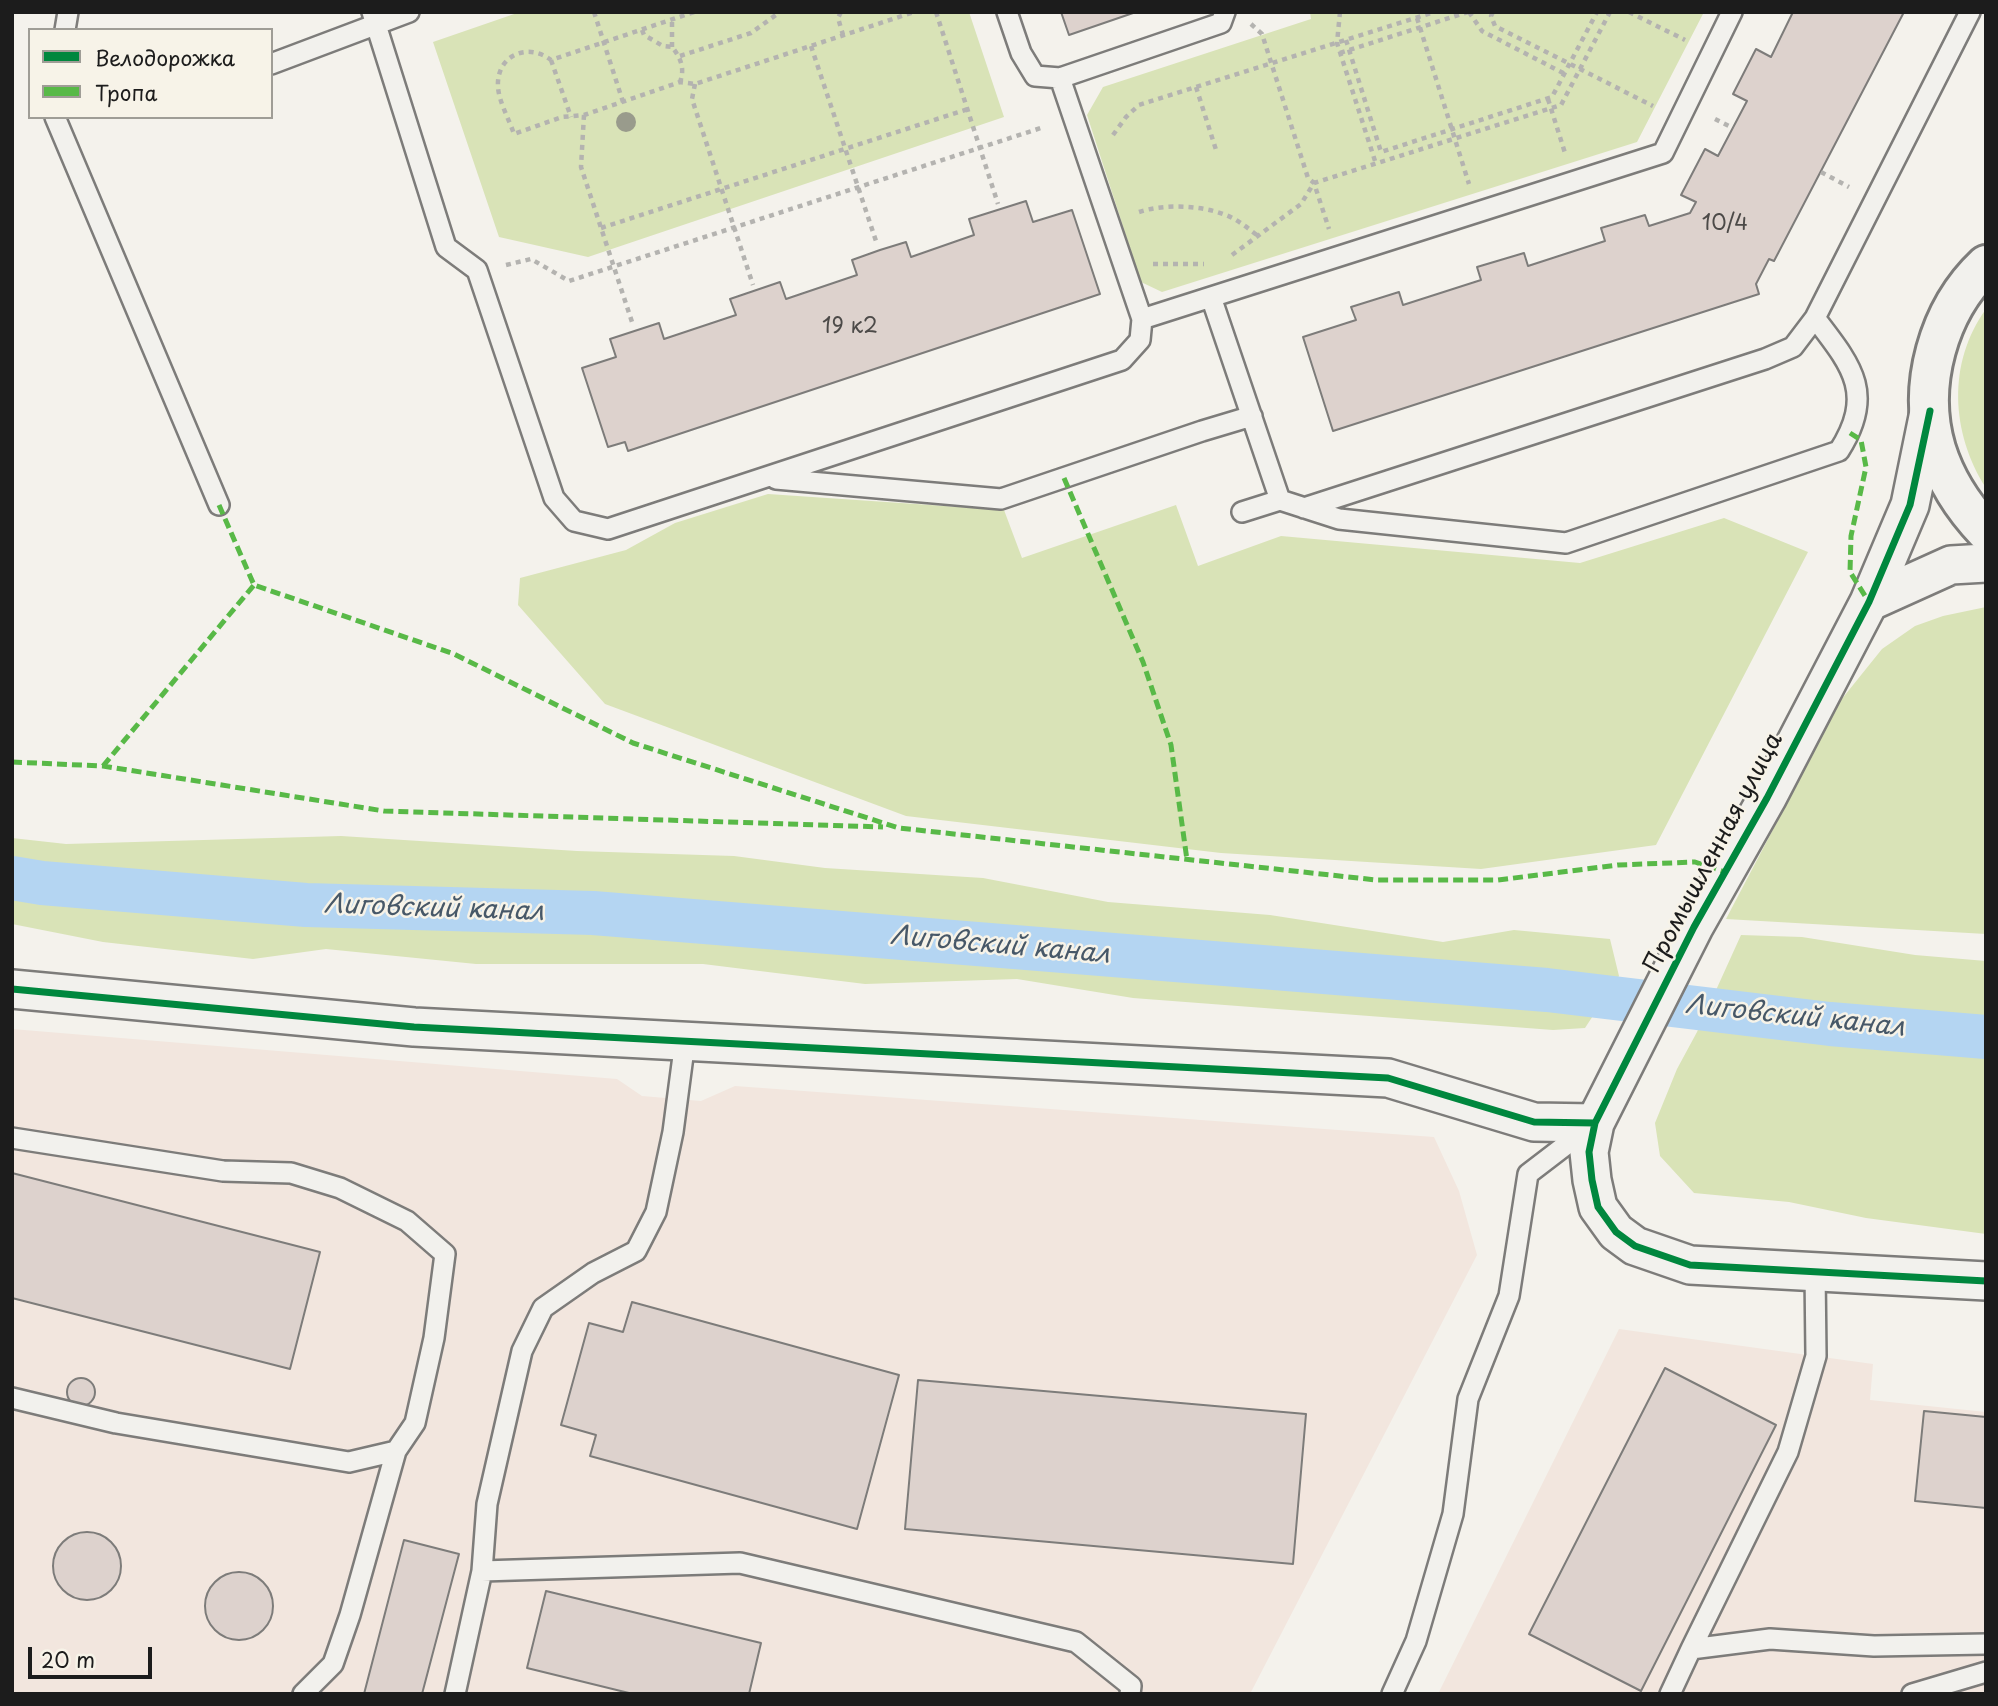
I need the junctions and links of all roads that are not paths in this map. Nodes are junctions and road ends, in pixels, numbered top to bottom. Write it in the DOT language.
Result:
graph roads {
  1 [pos="409,12"];
  2 [pos="1007,12"];
  3 [pos="1225,12"];
  4 [pos="1732,12"];
  5 [pos="1970,12"];
  6 [pos="374,18"];
  7 [pos="273,63"];
  8 [pos="1060,78"];
  9 [pos="56,119"];
  10 [pos="1986,265"];
  11 [pos="1211,297"];
  12 [pos="1815,318"];
  13 [pos="1142,319"];
  14 [pos="1930,411"];
  15 [pos="1252,416"];
  16 [pos="768,478"];
  17 [pos="1280,500"];
  18 [pos="219,505"];
  19 [pos="1304,508"];
  20 [pos="1242,512"];
  21 [pos="1986,531"];
  22 [pos="1986,563"];
  23 [pos="1868,602"];
  24 [pos="12,989"];
  25 [pos="685,1041"];
  26 [pos="1595,1123"];
  27 [pos="12,1138"];
  28 [pos="1815,1271"];
  29 [pos="1986,1281"];
  30 [pos="12,1398"];
  31 [pos="396,1451"];
  32 [pos="482,1571"];
  33 [pos="1986,1644"];
  34 [pos="1691,1649"];
  35 [pos="1983,1674"];
  36 [pos="303,1694"];
  37 [pos="456,1694"];
  38 [pos="1130,1694"];
  39 [pos="1392,1694"];
  40 [pos="1670,1694"];
  41 [pos="1912,1694"];
  1 -- 6 [label="lane"];
  2 -- 8 [label="lane"];
  3 -- 8 [label="lane"];
  4 -- 11 [label="lane"];
  5 -- 12 [label="lane"];
  6 -- 7 [label="lane"];
  6 -- 16 [label="lane"];
  8 -- 13 [label="lane"];
  9 -- 18 [label="lane"];
  10 -- 14 [label="street"];
  11 -- 13 [label="lane"];
  11 -- 15 [label="lane"];
  12 -- 19 [label="lane"];
  12 -- 19 [label="lane"];
  13 -- 16 [label="lane"];
  14 -- 21 [label="street"];
  14 -- 23 [label="street, Промышленная улица"];
  15 -- 16 [label="lane"];
  15 -- 17 [label="lane"];
  17 -- 19 [label="lane"];
  17 -- 20 [label="lane"];
  22 -- 23 [label="street"];
  23 -- 26 [label="street, Промышленная улица"];
  24 -- 25 [label="street"];
  25 -- 26 [label="street"];
  25 -- 32 [label="lane"];
  26 -- 28 [label="street, Промышленная улица"];
  26 -- 39 [label="lane"];
  27 -- 31 [label="lane"];
  28 -- 29 [label="street, Промышленная улица"];
  28 -- 34 [label="lane"];
  30 -- 31 [label="lane"];
  31 -- 36 [label="lane"];
  32 -- 37 [label="lane"];
  32 -- 38 [label="lane"];
  33 -- 34 [label="lane"];
  34 -- 40 [label="lane"];
  35 -- 41 [label="lane"];
}
